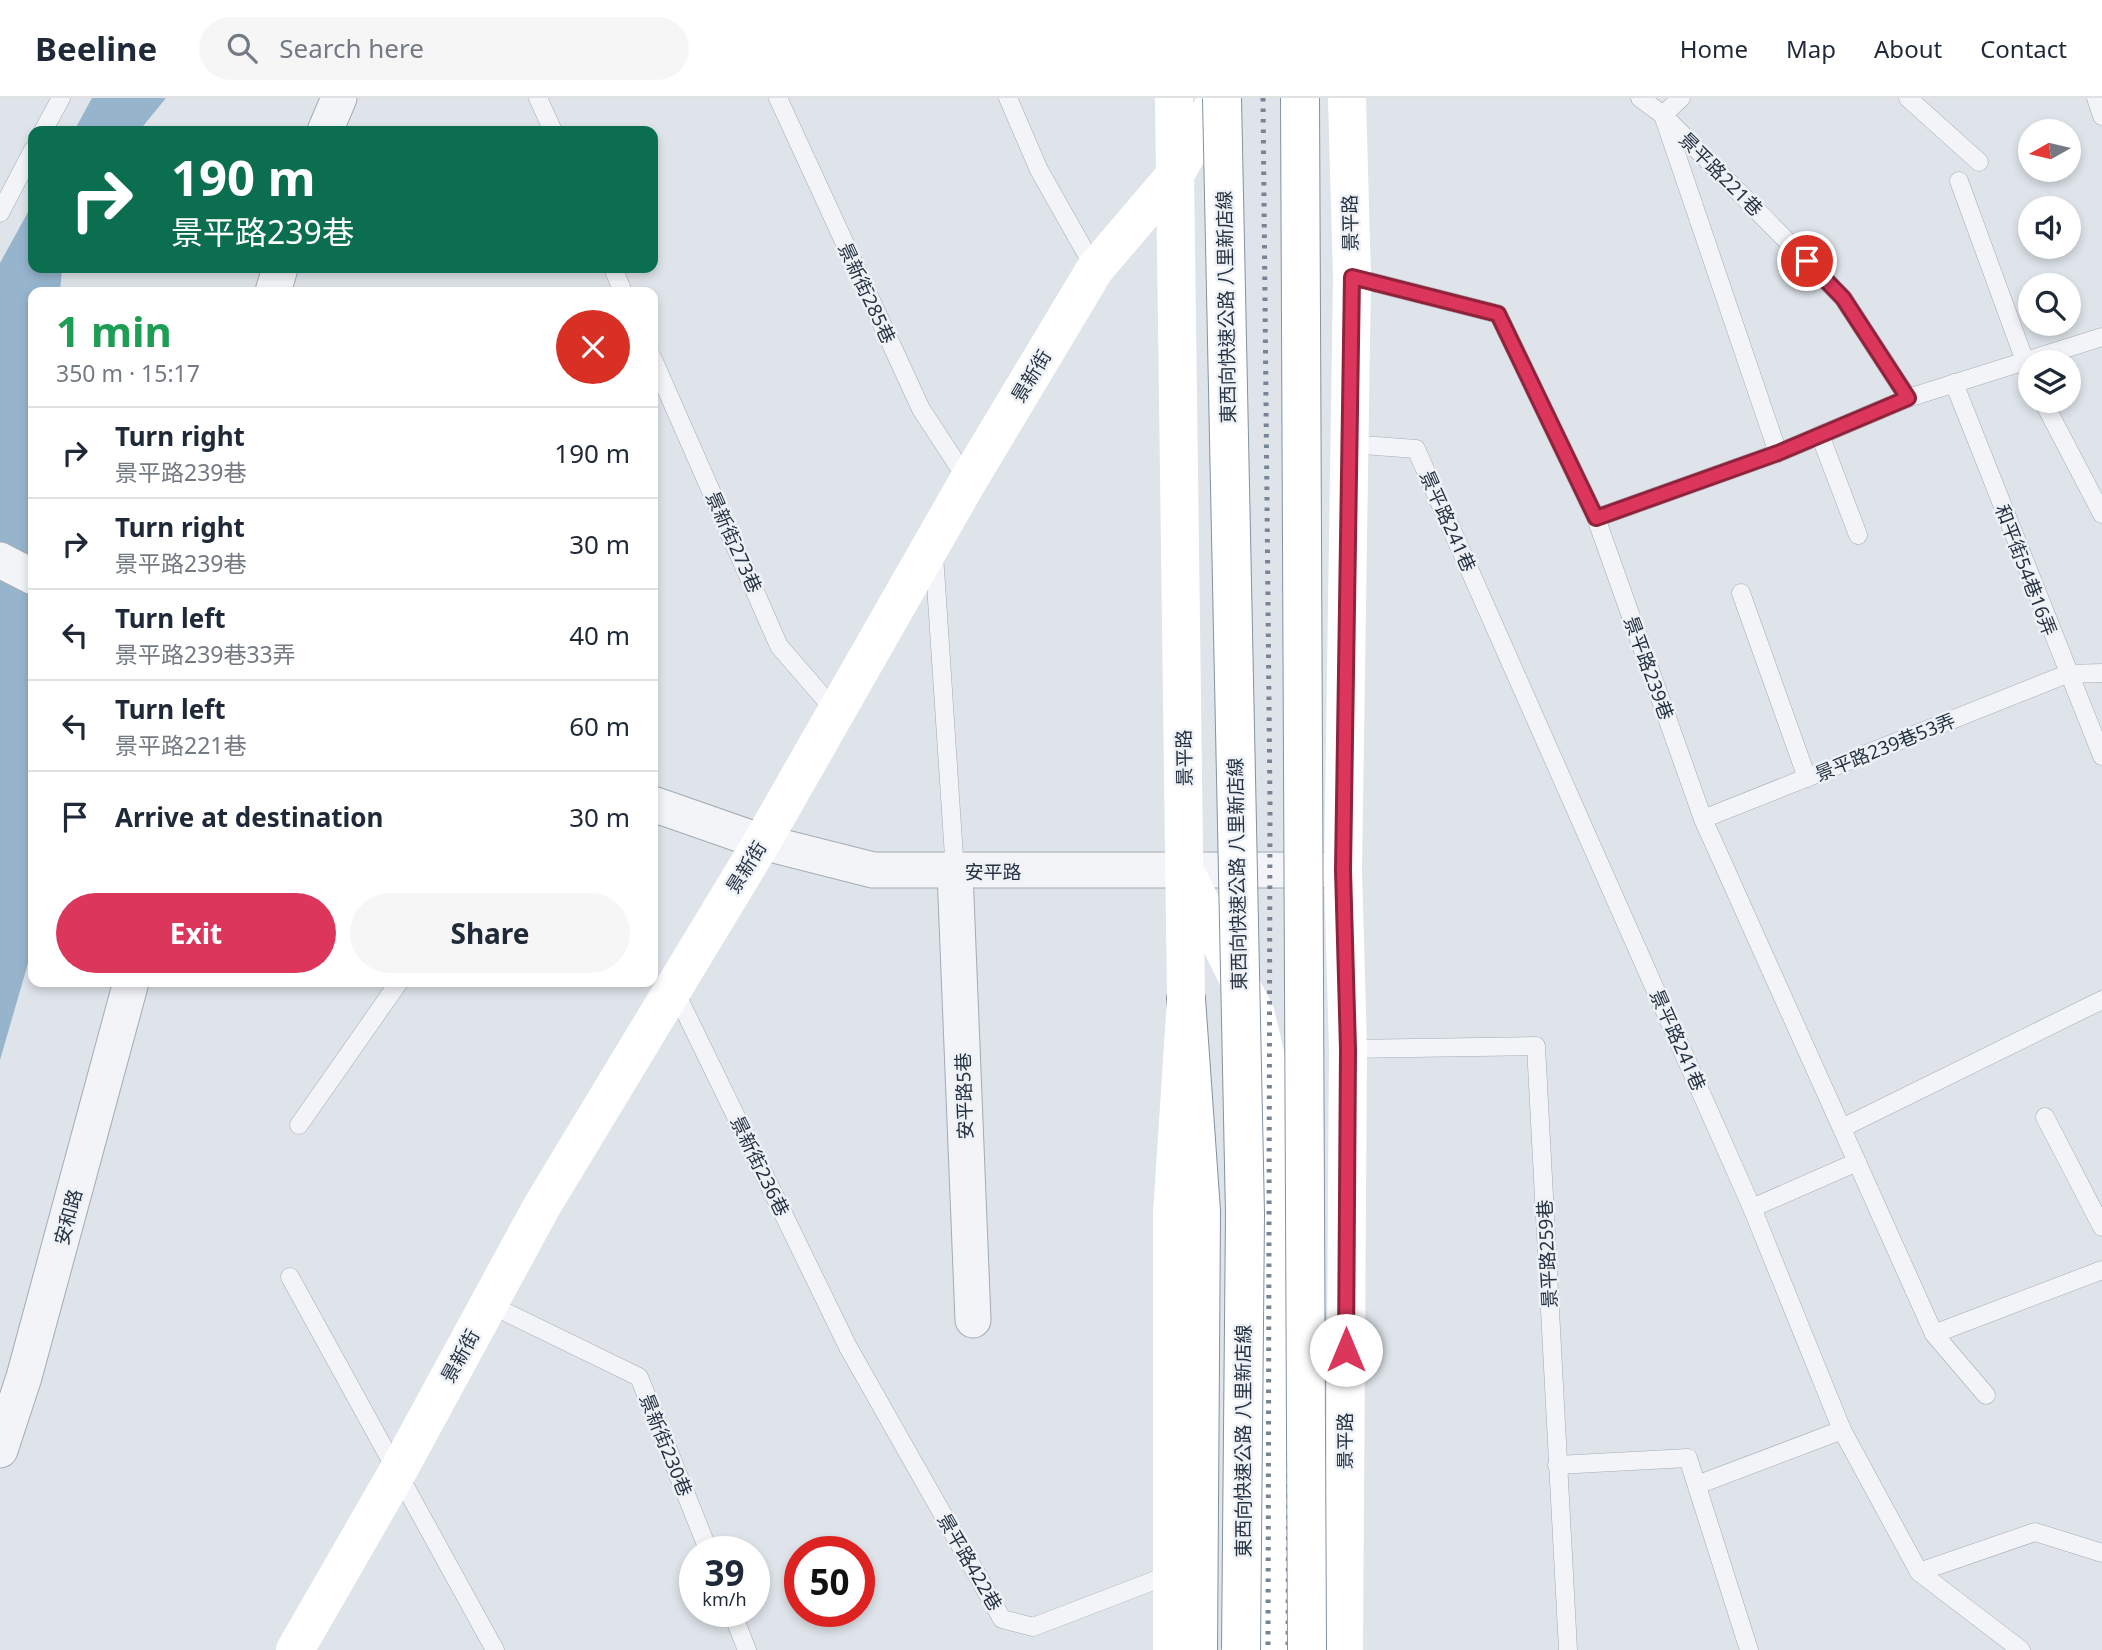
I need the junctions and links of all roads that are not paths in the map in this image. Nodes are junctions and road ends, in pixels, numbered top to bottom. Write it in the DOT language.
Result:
graph roads {
  1 [pos="61,98"];
  2 [pos="339,98"];
  3 [pos="538,98"];
  4 [pos="778,98"];
  5 [pos="1008,98"];
  6 [pos="1174,98"];
  7 [pos="1220,98"];
  8 [pos="1300,98"];
  9 [pos="1347,98"];
  10 [pos="1640,98"];
  11 [pos="1681,98"];
  12 [pos="1908,98"];
  13 [pos="2095,98"];
  14 [pos="1663,115"];
  15 [pos="2102,116"];
  16 [pos="46,126"];
  17 [pos="327,126"];
  18 [pos="551,126"];
  19 [pos="28,160"];
  20 [pos="1979,162"];
  21 [pos="1175,176"];
  22 [pos="1959,181"];
  23 [pos="0,213"];
  24 [pos="1095,269"];
  25 [pos="1352,277"];
  26 [pos="2102,337"];
  27 [pos="2020,350"];
  28 [pos="2070,350"];
  29 [pos="658,370"];
  30 [pos="2018,370"];
  31 [pos="1954,383"];
  32 [pos="1908,398"];
  33 [pos="2049,413"];
  34 [pos="1820,435"];
  35 [pos="1349,444"];
  36 [pos="1778,453"];
  37 [pos="968,481"];
  38 [pos="2102,514"];
  39 [pos="1596,518"];
  40 [pos="1858,535"];
  41 [pos="933,541"];
  42 [pos="0,560"];
  43 [pos="28,574"];
  44 [pos="1741,593"];
  45 [pos="2102,673"];
  46 [pos="2067,674"];
  47 [pos="836,712"];
  48 [pos="2102,756"];
  49 [pos="1807,778"];
  50 [pos="658,806"];
  51 [pos="1703,819"];
  52 [pos="762,842"];
  53 [pos="1343,870"];
  54 [pos="955,872"];
  55 [pos="1186,872"];
  56 [pos="672,986"];
  57 [pos="130,987"];
  58 [pos="396,987"];
  59 [pos="1186,999"];
  60 [pos="2102,1000"];
  61 [pos="1348,1049"];
  62 [pos="2045,1117"];
  63 [pos="299,1125"];
  64 [pos="1842,1128"];
  65 [pos="1857,1162"];
  66 [pos="1752,1208"];
  67 [pos="2102,1227"];
  68 [pos="2102,1270"];
  69 [pos="290,1276"];
  70 [pos="489,1304"];
  71 [pos="973,1320"];
  72 [pos="1934,1335"];
  73 [pos="848,1347"];
  74 [pos="1986,1395"];
  75 [pos="1842,1430"];
  76 [pos="0,1450"];
  77 [pos="1557,1465"];
  78 [pos="398,1471"];
  79 [pos="1697,1485"];
  80 [pos="703,1536"];
  81 [pos="2102,1553"];
  82 [pos="1919,1572"];
  83 [pos="1174,1573"];
  84 [pos="738,1627"];
  85 [pos="295,1650"];
  86 [pos="495,1650"];
  87 [pos="747,1650"];
  88 [pos="1172,1650"];
  89 [pos="1198,1650"];
  90 [pos="1241,1650"];
  91 [pos="1273,1650"];
  92 [pos="1307,1650"];
  93 [pos="1344,1650"];
  94 [pos="1569,1650"];
  95 [pos="1749,1650"];
  96 [pos="2021,1650"];
  1 -- 16 [label="lane"];
  2 -- 17 [label="street"];
  3 -- 18 [label="lane"];
  4 -- 37 [label="lane, 景新街285巷"];
  5 -- 24 [label="lane"];
  6 -- 21 [label="main road, 景平路"];
  7 -- 21 [label="main road, 景新街"];
  7 -- 90 [label="main road, 東西向快速公路 八里新店線, bridge"];
  8 -- 92 [label="main road, bridge"];
  9 -- 25 [label="main road, 景平路"];
  10 -- 14 [label="lane, 景平路221巷"];
  11 -- 14 [label="lane, 景平路221巷"];
  12 -- 20 [label="lane"];
  13 -- 15 [label="lane"];
  14 -- 32 [label="lane, 景平路221巷"];
  14 -- 36 [label="lane, 景平路221巷"];
  19 -- 23 [label="lane"];
  21 -- 24 [label="main road, 景新街"];
  21 -- 55 [label="main road, 景平路"];
  22 -- 27 [label="lane"];
  24 -- 37 [label="main road, 景新街"];
  25 -- 35 [label="main road, 景平路"];
  25 -- 39 [label="lane, 景平路239巷"];
  26 -- 28 [label="lane"];
  29 -- 47 [label="lane, 景新街273巷"];
  30 -- 31 [label="lane"];
  31 -- 32 [label="lane"];
  31 -- 46 [label="lane, 和平街54巷16弄"];
  32 -- 34 [label="lane"];
  33 -- 38 [label="lane"];
  34 -- 36 [label="lane"];
  34 -- 40 [label="lane"];
  35 -- 53 [label="main road, 景平路"];
  35 -- 66 [label="lane, 景平路241巷"];
  36 -- 39 [label="lane"];
  37 -- 41 [label="main road, 景新街"];
  39 -- 51 [label="lane, 景平路239巷"];
  41 -- 47 [label="main road, 景新街"];
  41 -- 54 [label="lane"];
  42 -- 43 [label="street"];
  44 -- 49 [label="lane"];
  45 -- 46 [label="lane"];
  46 -- 48 [label="lane, 和平街54巷16弄"];
  46 -- 49 [label="lane, 景平路239巷53弄"];
  47 -- 52 [label="main road, 景新街"];
  49 -- 51 [label="lane, 景平路239巷53弄"];
  50 -- 52 [label="street, 安平路"];
  51 -- 64 [label="lane, 景平路239巷"];
  52 -- 54 [label="street, 安平路"];
  52 -- 56 [label="main road, 景新街"];
  53 -- 55 [label="street, 安平路"];
  53 -- 61 [label="main road, 景平路"];
  54 -- 55 [label="street, 安平路"];
  54 -- 71 [label="street, 安平路5巷"];
  55 -- 59 [label="main road, 景平路"];
  55 -- 91 [label="main road, 景平路"];
  56 -- 70 [label="main road, 景新街"];
  56 -- 73 [label="lane, 景新街236巷"];
  57 -- 76 [label="street, 安和路"];
  58 -- 63 [label="lane"];
  59 -- 83 [label="main road, 景平路"];
  59 -- 89 [label="main road"];
  60 -- 64 [label="lane"];
  61 -- 77 [label="lane, 景平路259巷"];
  61 -- 93 [label="main road, 景平路"];
  62 -- 67 [label="lane"];
  64 -- 65 [label="lane, 景平路239巷"];
  65 -- 66 [label="lane"];
  65 -- 72 [label="lane, 景平路239巷"];
  66 -- 75 [label="lane, 景平路241巷"];
  68 -- 72 [label="lane"];
  69 -- 78 [label="lane"];
  70 -- 78 [label="main road, 景新街"];
  70 -- 80 [label="lane, 景新街230巷"];
  72 -- 74 [label="lane, 景平路239巷"];
  73 -- 83 [label="lane, 景平路422巷"];
  75 -- 79 [label="lane"];
  75 -- 82 [label="lane, 景平路241巷"];
  77 -- 79 [label="lane"];
  77 -- 94 [label="lane, 景平路259巷"];
  78 -- 85 [label="main road, 景新街"];
  78 -- 86 [label="lane"];
  79 -- 95 [label="lane"];
  81 -- 82 [label="lane"];
  82 -- 96 [label="lane, 景平路241巷"];
  83 -- 88 [label="main road, 景平路"];
  84 -- 87 [label="lane"];
}
